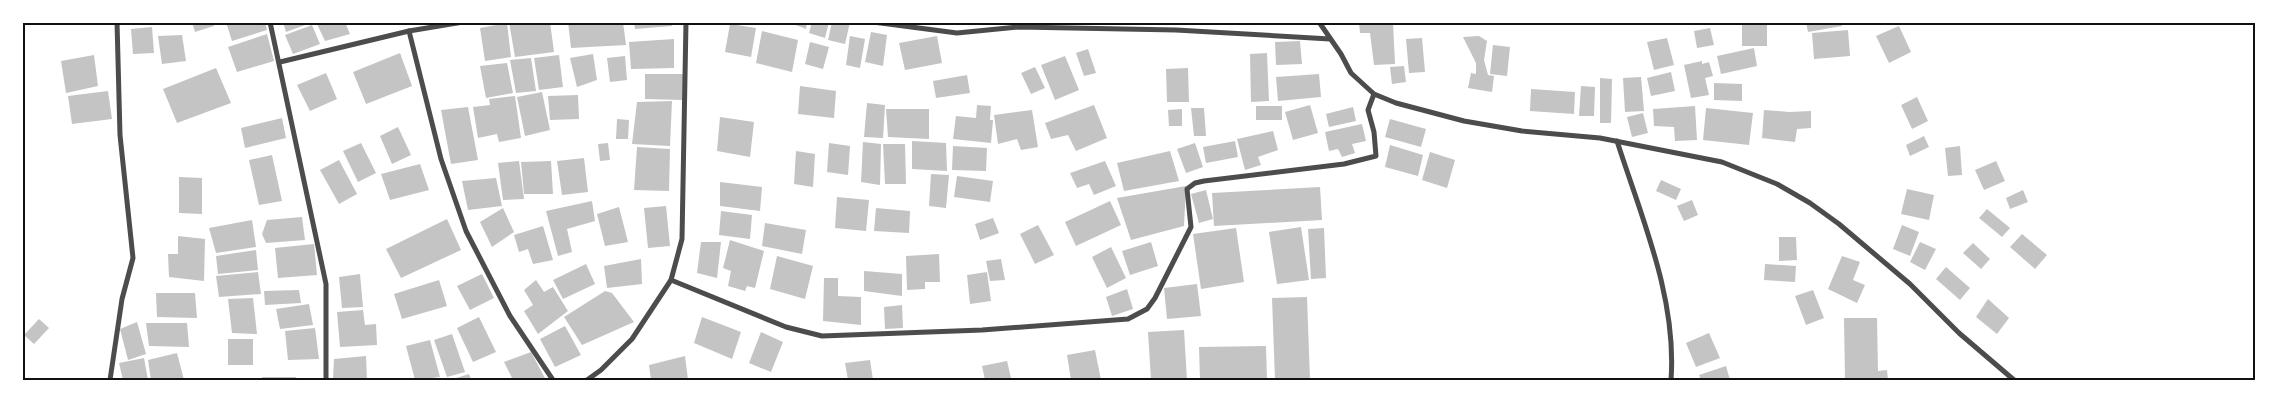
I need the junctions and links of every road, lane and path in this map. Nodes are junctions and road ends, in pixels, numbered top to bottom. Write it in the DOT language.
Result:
graph roads {
  1 [pos="117,22"];
  2 [pos="270,22"];
  3 [pos="463,22"];
  4 [pos="686,22"];
  5 [pos="873,22"];
  6 [pos="1319,22"];
  7 [pos="409,31"];
  8 [pos="1330,40"];
  9 [pos="280,62"];
  10 [pos="1374,94"];
  11 [pos="1617,141"];
  12 [pos="671,280"];
  13 [pos="110,380"];
  14 [pos="326,380"];
  15 [pos="553,380"];
  16 [pos="587,380"];
  17 [pos="1671,380"];
  18 [pos="2014,380"];
  1 -- 13 [label="street"];
  2 -- 9 [label="street"];
  3 -- 7 [label="street"];
  4 -- 12 [label="street"];
  5 -- 8 [label="street"];
  6 -- 8 [label="street"];
  7 -- 9 [label="street"];
  7 -- 15 [label="street"];
  8 -- 10 [label="street"];
  9 -- 14 [label="street"];
  10 -- 11 [label="street"];
  10 -- 12 [label="street"];
  11 -- 17 [label="street"];
  11 -- 18 [label="street"];
  12 -- 16 [label="street"];
}
